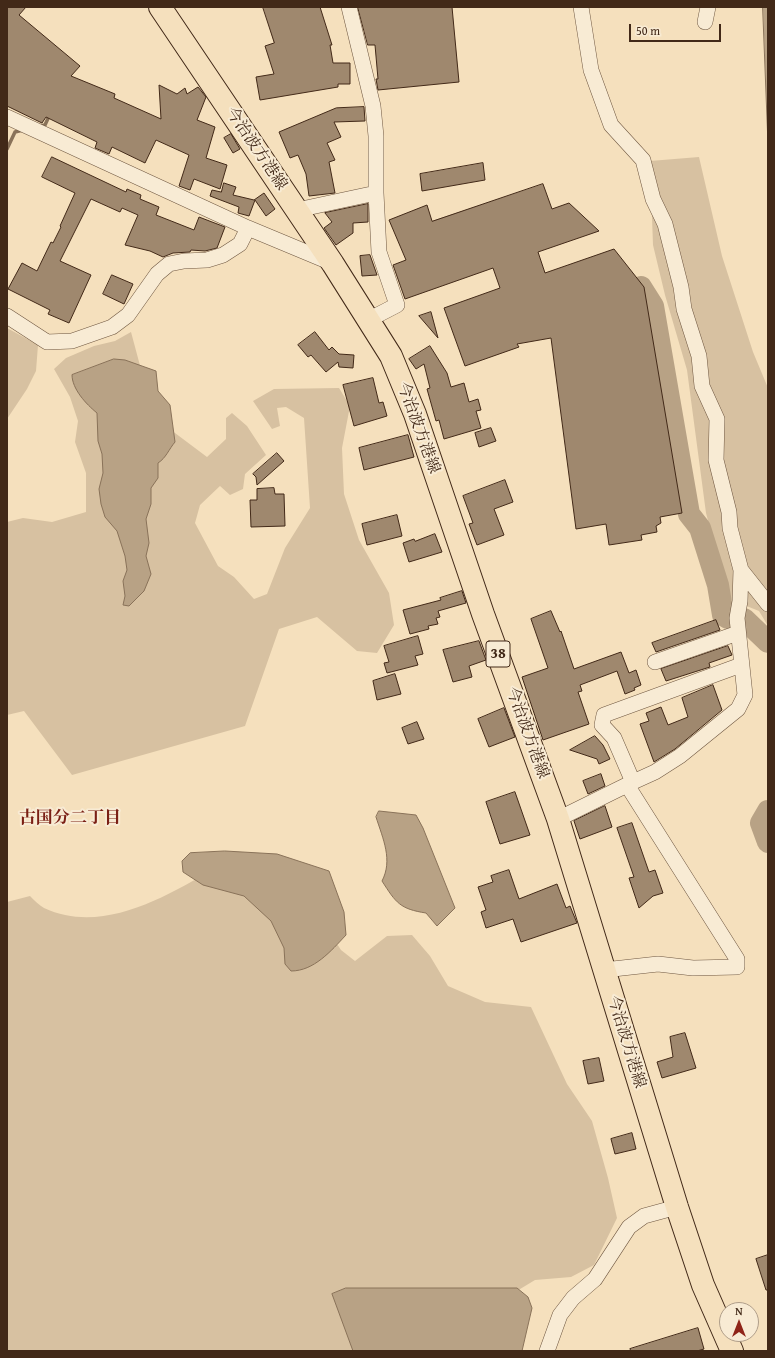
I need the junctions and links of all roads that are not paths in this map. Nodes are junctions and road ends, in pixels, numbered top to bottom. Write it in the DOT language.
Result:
graph roads {
  1 [pos="160,7"];
  2 [pos="349,7"];
  3 [pos="581,7"];
  4 [pos="708,7"];
  5 [pos="705,22"];
  6 [pos="8,121"];
  7 [pos="376,193"];
  8 [pos="297,210"];
  9 [pos="248,228"];
  10 [pos="333,264"];
  11 [pos="7,316"];
  12 [pos="368,320"];
  13 [pos="741,570"];
  14 [pos="768,604"];
  15 [pos="738,633"];
  16 [pos="655,662"];
  17 [pos="741,665"];
  18 [pos="630,783"];
  19 [pos="558,819"];
  20 [pos="604,970"];
  21 [pos="677,1207"];
  22 [pos="547,1351"];
  23 [pos="732,1351"];
  1 -- 8 [label="main road, 今治波方港線 / 38"];
  2 -- 7 [label="street"];
  3 -- 13 [label="street"];
  4 -- 5 [label="street"];
  6 -- 9 [label="street"];
  7 -- 8 [label="street"];
  7 -- 12 [label="street"];
  8 -- 10 [label="main road, 今治波方港線 / 38"];
  9 -- 10 [label="street"];
  9 -- 11 [label="street"];
  10 -- 12 [label="main road, 今治波方港線 / 38"];
  12 -- 19 [label="main road, 今治波方港線 / 38"];
  13 -- 14 [label="street"];
  13 -- 15 [label="street"];
  15 -- 16 [label="street"];
  15 -- 17 [label="street"];
  17 -- 18 [label="street"];
  17 -- 18 [label="street"];
  18 -- 19 [label="street"];
  18 -- 20 [label="street"];
  19 -- 20 [label="main road, 今治波方港線 / 38"];
  20 -- 21 [label="main road, 今治波方港線 / 38"];
  21 -- 22 [label="street"];
  21 -- 23 [label="main road, 今治波方港線 / 38"];
}
